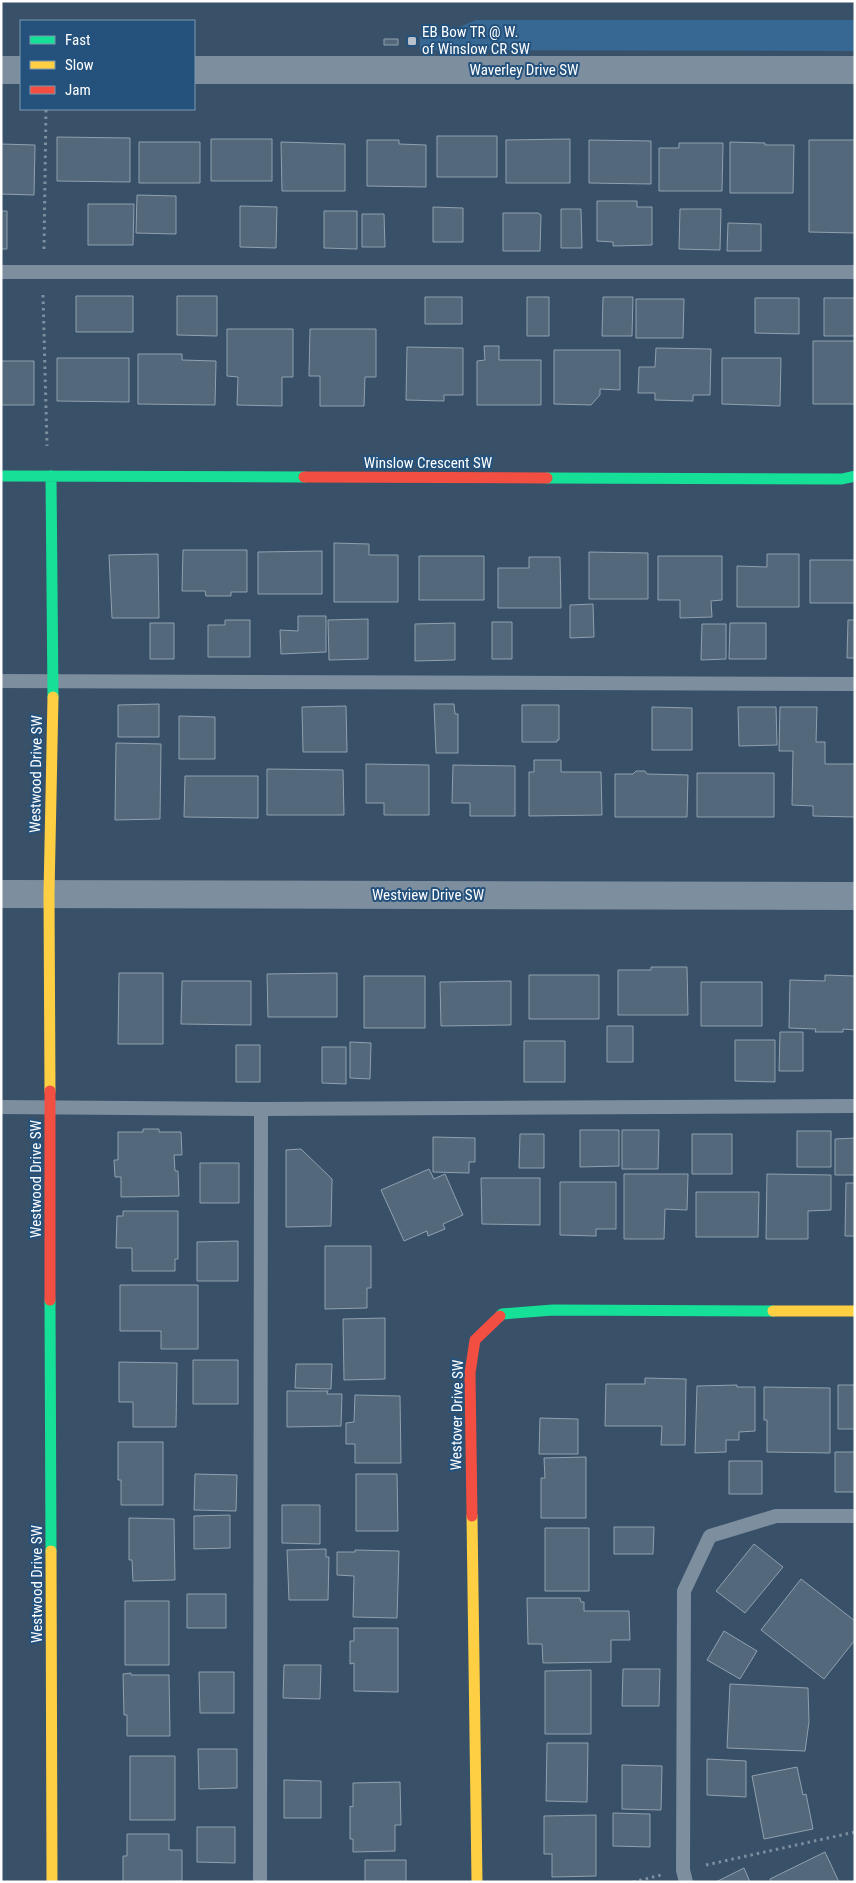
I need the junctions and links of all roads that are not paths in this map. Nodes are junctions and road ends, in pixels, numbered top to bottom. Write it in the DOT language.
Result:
graph roads {
  1 [pos="1,70"];
  2 [pos="20,70"];
  3 [pos="195,70"];
  4 [pos="855,70"];
  5 [pos="1,272"];
  6 [pos="855,272"];
  7 [pos="1,476"];
  8 [pos="51,476"];
  9 [pos="855,476"];
  10 [pos="1,681"];
  11 [pos="53,681"];
  12 [pos="855,684"];
  13 [pos="1,894"];
  14 [pos="49,894"];
  15 [pos="855,896"];
  16 [pos="855,1106"];
  17 [pos="1,1107"];
  18 [pos="51,1108"];
  19 [pos="261,1109"];
  20 [pos="855,1311"];
  21 [pos="855,1516"];
  22 [pos="684,1876"];
  23 [pos="52,1882"];
  24 [pos="260,1882"];
  25 [pos="477,1882"];
  1 -- 2 [label="street"];
  3 -- 4 [label="street, Waverley Drive SW"];
  5 -- 6 [label="lane"];
  7 -- 8 [label="street, Winslow Crescent SW"];
  8 -- 9 [label="street, Winslow Crescent SW"];
  8 -- 11 [label="street, Westwood Drive SW"];
  10 -- 11 [label="lane"];
  11 -- 12 [label="lane"];
  11 -- 14 [label="street, Westwood Drive SW"];
  13 -- 14 [label="street, Westview Drive SW"];
  14 -- 15 [label="street, Westview Drive SW"];
  14 -- 18 [label="street, Westwood Drive SW"];
  16 -- 19 [label="lane"];
  17 -- 18 [label="lane"];
  18 -- 19 [label="lane"];
  18 -- 23 [label="street, Westwood Drive SW"];
  19 -- 24 [label="lane"];
  20 -- 25 [label="street, Westover Drive SW"];
  21 -- 22 [label="lane"];
}
